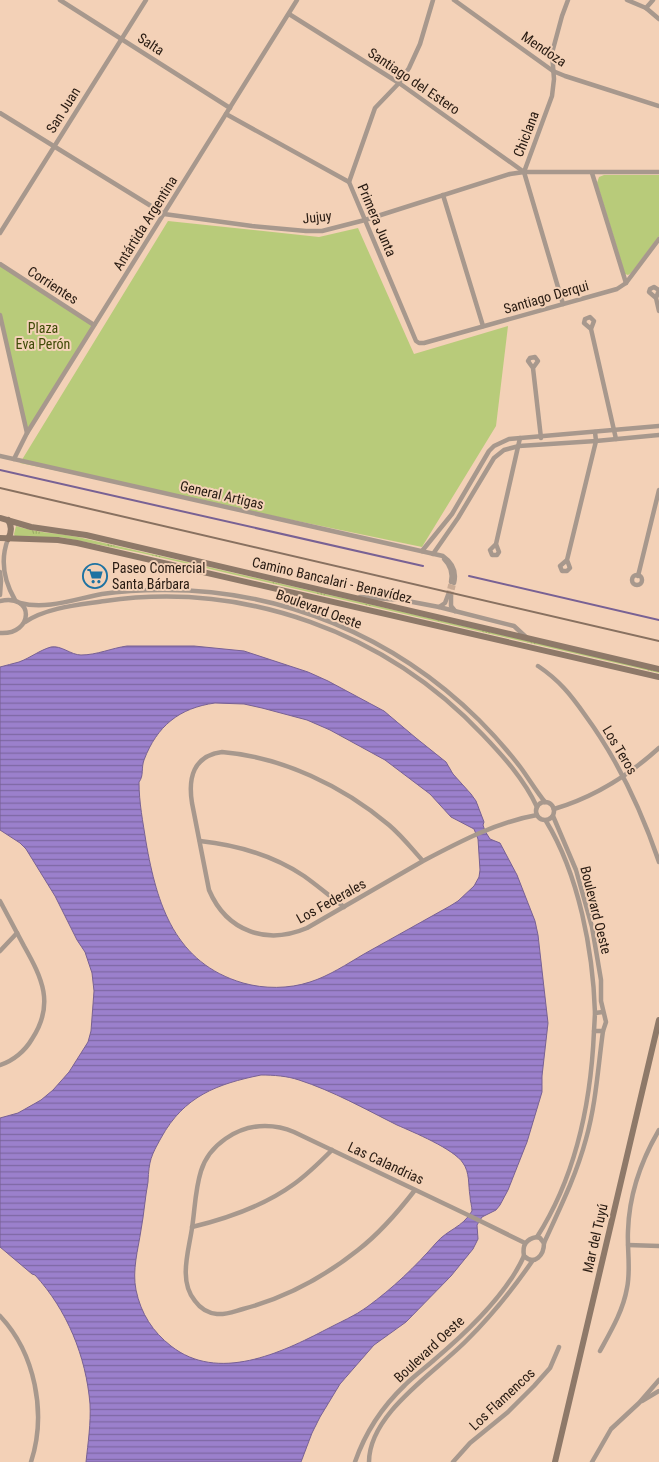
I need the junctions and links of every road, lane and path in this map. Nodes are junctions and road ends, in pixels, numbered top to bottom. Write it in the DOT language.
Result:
graph roads {
  1 [pos="60,0"];
  2 [pos="146,0"];
  3 [pos="297,0"];
  4 [pos="433,0"];
  5 [pos="454,0"];
  6 [pos="568,0"];
  7 [pos="627,0"];
  8 [pos="654,0"];
  9 [pos="646,8"];
  10 [pos="289,14"];
  11 [pos="659,19"];
  12 [pos="121,39"];
  13 [pos="553,71"];
  14 [pos="399,83"];
  15 [pos="659,106"];
  16 [pos="230,108"];
  17 [pos="0,113"];
  18 [pos="226,114"];
  19 [pos="54,147"];
  20 [pos="524,172"];
  21 [pos="659,172"];
  22 [pos="592,173"];
  23 [pos="349,182"];
  24 [pos="443,195"];
  25 [pos="164,214"];
  26 [pos="365,220"];
  27 [pos="0,233"];
  28 [pos="659,239"];
  29 [pos="0,264"];
  30 [pos="626,283"];
  31 [pos="656,298"];
  32 [pos="563,304"];
  33 [pos="659,311"];
  34 [pos="0,315"];
  35 [pos="94,325"];
  36 [pos="483,326"];
  37 [pos="591,329"];
  38 [pos="419,343"];
  39 [pos="533,368"];
  40 [pos="659,426"];
  41 [pos="615,430"];
  42 [pos="595,432"];
  43 [pos="27,433"];
  44 [pos="659,435"];
  45 [pos="541,437"];
  46 [pos="520,438"];
  47 [pos="616,439"];
  48 [pos="596,441"];
  49 [pos="542,445"];
  50 [pos="519,446"];
  51 [pos="0,456"];
  52 [pos="14,459"];
  53 [pos="659,490"];
  54 [pos="452,514"];
  55 [pos="0,518"];
  56 [pos="458,518"];
  57 [pos="8,519"];
  58 [pos="0,538"];
  59 [pos="8,539"];
  60 [pos="496,544"];
  61 [pos="422,551"];
  62 [pos="433,554"];
  63 [pos="567,560"];
  64 [pos="0,572"];
  65 [pos="638,576"];
  66 [pos="453,582"];
  67 [pos="135,591"];
  68 [pos="224,594"];
  69 [pos="0,595"];
  70 [pos="348,597"];
  71 [pos="135,598"];
  72 [pos="15,600"];
  73 [pos="222,600"];
  74 [pos="0,601"];
  75 [pos="20,603"];
  76 [pos="40,606"];
  77 [pos="439,607"];
  78 [pos="456,612"];
  79 [pos="40,614"];
  80 [pos="319,618"];
  81 [pos="25,622"];
  82 [pos="316,624"];
  83 [pos="0,633"];
  84 [pos="528,638"];
  85 [pos="538,666"];
  86 [pos="659,669"];
  87 [pos="659,677"];
  88 [pos="480,721"];
  89 [pos="474,726"];
  90 [pos="659,748"];
  91 [pos="624,777"];
  92 [pos="545,802"];
  93 [pos="537,807"];
  94 [pos="554,809"];
  95 [pos="536,815"];
  96 [pos="553,816"];
  97 [pos="546,821"];
  98 [pos="200,841"];
  99 [pos="423,861"];
  100 [pos="659,862"];
  101 [pos="0,902"];
  102 [pos="344,907"];
  103 [pos="589,914"];
  104 [pos="582,916"];
  105 [pos="17,934"];
  106 [pos="0,951"];
  107 [pos="603,1012"];
  108 [pos="595,1013"];
  109 [pos="659,1020"];
  110 [pos="594,1031"];
  111 [pos="603,1032"];
  112 [pos="0,1065"];
  113 [pos="659,1130"];
  114 [pos="579,1137"];
  115 [pos="586,1139"];
  116 [pos="332,1150"];
  117 [pos="415,1190"];
  118 [pos="192,1227"];
  119 [pos="537,1238"];
  120 [pos="544,1243"];
  121 [pos="525,1244"];
  122 [pos="628,1245"];
  123 [pos="659,1246"];
  124 [pos="524,1256"];
  125 [pos="533,1260"];
  126 [pos="0,1316"];
  127 [pos="462,1336"];
  128 [pos="466,1342"];
  129 [pos="559,1347"];
  130 [pos="600,1351"];
  131 [pos="659,1380"];
  132 [pos="659,1391"];
  133 [pos="639,1403"];
  134 [pos="387,1406"];
  135 [pos="392,1410"];
  136 [pos="31,1462"];
  137 [pos="355,1462"];
  138 [pos="369,1462"];
  139 [pos="453,1462"];
  140 [pos="555,1462"];
  141 [pos="592,1462"];
  1 -- 12 [label="street, Salta"];
  2 -- 12 [label="street, San Juan"];
  3 -- 10 [label="street, Antártida Argentina"];
  4 -- 14 [label="street, Primera Junta"];
  5 -- 13 [label="street, Mendoza"];
  6 -- 13 [label="street, Chiclana"];
  7 -- 9 [label="street"];
  8 -- 9 [label="street"];
  9 -- 11 [label="street"];
  10 -- 14 [label="street, Santiago del Estero"];
  10 -- 16 [label="street, Antártida Argentina"];
  12 -- 16 [label="street, Salta"];
  12 -- 19 [label="street, San Juan"];
  13 -- 15 [label="street, Mendoza"];
  13 -- 20 [label="street, Chiclana"];
  14 -- 20 [label="street, Santiago del Estero"];
  14 -- 23 [label="street, Primera Junta"];
  16 -- 18 [label="street, Antártida Argentina"];
  17 -- 19 [label="street, Jujuy"];
  18 -- 23 [label="street"];
  18 -- 25 [label="street, Antártida Argentina"];
  19 -- 25 [label="street, Jujuy"];
  19 -- 27 [label="street, San Juan"];
  20 -- 22 [label="street, Jujuy"];
  20 -- 24 [label="street, Jujuy"];
  20 -- 32 [label="street, Chiclana"];
  21 -- 22 [label="street, Jujuy"];
  22 -- 30 [label="street"];
  23 -- 26 [label="street, Primera Junta"];
  24 -- 26 [label="street, Jujuy"];
  24 -- 36 [label="street"];
  25 -- 26 [label="street, Jujuy"];
  25 -- 35 [label="street, Antártida Argentina"];
  26 -- 38 [label="street, Primera Junta"];
  28 -- 30 [label="street, Santiago Derqui"];
  29 -- 35 [label="street, Corrientes"];
  30 -- 32 [label="street, Santiago Derqui"];
  31 -- 33 [label="street"];
  32 -- 36 [label="street, Santiago Derqui"];
  34 -- 43 [label="street"];
  35 -- 43 [label="street, Antártida Argentina"];
  36 -- 38 [label="street, Santiago Derqui"];
  37 -- 41 [label="street"];
  39 -- 45 [label="street"];
  40 -- 41 [label="street"];
  41 -- 42 [label="street"];
  41 -- 47 [label="street"];
  42 -- 45 [label="street"];
  42 -- 48 [label="street"];
  43 -- 52 [label="street, Antártida Argentina"];
  44 -- 47 [label="street"];
  45 -- 46 [label="street"];
  45 -- 49 [label="street"];
  46 -- 50 [label="street"];
  46 -- 54 [label="street"];
  47 -- 48 [label="street"];
  48 -- 49 [label="street"];
  48 -- 63 [label="street"];
  49 -- 50 [label="street"];
  50 -- 56 [label="street"];
  50 -- 60 [label="street"];
  51 -- 52 [label="street, General Artigas"];
  52 -- 61 [label="street, General Artigas"];
  53 -- 65 [label="street"];
  54 -- 56 [label="street"];
  54 -- 61 [label="street"];
  55 -- 57 [label="main road, Camino Bancalari - Benavídez"];
  56 -- 62 [label="street"];
  57 -- 59 [label="main road"];
  57 -- 70 [label="main road, Camino Bancalari - Benavídez"];
  58 -- 59 [label="main road, Camino Bancalari - Benavídez"];
  59 -- 72 [label="street"];
  59 -- 87 [label="main road, Camino Bancalari - Benavídez"];
  61 -- 62 [label="street, General Artigas"];
  62 -- 66 [label="street, General Artigas"];
  64 -- 69 [label="street"];
  67 -- 68 [label="street, Boulevard Oeste"];
  67 -- 71 [label="street"];
  67 -- 76 [label="street, Boulevard Oeste"];
  68 -- 73 [label="street"];
  68 -- 80 [label="street, Boulevard Oeste"];
  70 -- 77 [label="street"];
  70 -- 84 [label="main road, Camino Bancalari - Benavídez"];
  71 -- 73 [label="street, Boulevard Oeste"];
  71 -- 79 [label="street, Boulevard Oeste"];
  72 -- 74 [label="street"];
  72 -- 75 [label="street"];
  73 -- 82 [label="street, Boulevard Oeste"];
  75 -- 76 [label="street, Boulevard Oeste"];
  75 -- 81 [label="street"];
  76 -- 79 [label="street"];
  77 -- 78 [label="street"];
  77 -- 78 [label="street"];
  78 -- 84 [label="street"];
  79 -- 81 [label="street, Boulevard Oeste"];
  80 -- 82 [label="street"];
  80 -- 88 [label="street, Boulevard Oeste"];
  81 -- 83 [label="street, Boulevard Oeste"];
  82 -- 89 [label="street, Boulevard Oeste"];
  84 -- 86 [label="main road, Camino Bancalari - Benavídez"];
  85 -- 91 [label="street, Los Teros"];
  88 -- 89 [label="street"];
  88 -- 92 [label="street, Boulevard Oeste"];
  89 -- 93 [label="street, Boulevard Oeste"];
  90 -- 91 [label="street"];
  91 -- 94 [label="street"];
  91 -- 100 [label="street, Los Teros"];
  92 -- 93 [label="street"];
  92 -- 94 [label="street"];
  93 -- 95 [label="street"];
  94 -- 96 [label="street"];
  95 -- 97 [label="street"];
  95 -- 99 [label="street, Los Federales"];
  96 -- 97 [label="street"];
  96 -- 103 [label="street, Boulevard Oeste"];
  97 -- 104 [label="street, Boulevard Oeste"];
  98 -- 99 [label="street"];
  98 -- 102 [label="street"];
  98 -- 102 [label="street, Los Federales"];
  99 -- 102 [label="street, Los Federales"];
  101 -- 105 [label="street"];
  103 -- 104 [label="street"];
  103 -- 107 [label="street, Boulevard Oeste"];
  104 -- 108 [label="street, Boulevard Oeste"];
  105 -- 106 [label="street"];
  105 -- 112 [label="street"];
  107 -- 108 [label="street"];
  107 -- 111 [label="street, Boulevard Oeste"];
  108 -- 110 [label="street, Boulevard Oeste"];
  109 -- 140 [label="main road, Mar del Tuyú"];
  110 -- 111 [label="street"];
  110 -- 114 [label="street"];
  111 -- 115 [label="street"];
  113 -- 122 [label="street"];
  114 -- 115 [label="street"];
  114 -- 119 [label="street"];
  115 -- 120 [label="street"];
  116 -- 117 [label="street, Las Calandrias"];
  116 -- 118 [label="street"];
  116 -- 118 [label="street, Las Calandrias"];
  117 -- 118 [label="street"];
  117 -- 121 [label="street, Las Calandrias"];
  119 -- 120 [label="street"];
  119 -- 121 [label="street"];
  120 -- 125 [label="street"];
  121 -- 124 [label="street"];
  122 -- 123 [label="street"];
  122 -- 130 [label="street"];
  124 -- 125 [label="street"];
  124 -- 127 [label="street, Boulevard Oeste"];
  125 -- 128 [label="street, Boulevard Oeste"];
  126 -- 136 [label="street"];
  127 -- 128 [label="street"];
  127 -- 134 [label="street, Boulevard Oeste"];
  128 -- 135 [label="street, Boulevard Oeste"];
  129 -- 139 [label="street, Los Flamencos"];
  131 -- 133 [label="street"];
  132 -- 133 [label="street"];
  133 -- 141 [label="street"];
  134 -- 135 [label="street"];
  134 -- 137 [label="street, Boulevard Oeste"];
  135 -- 138 [label="street, Boulevard Oeste"];
}
